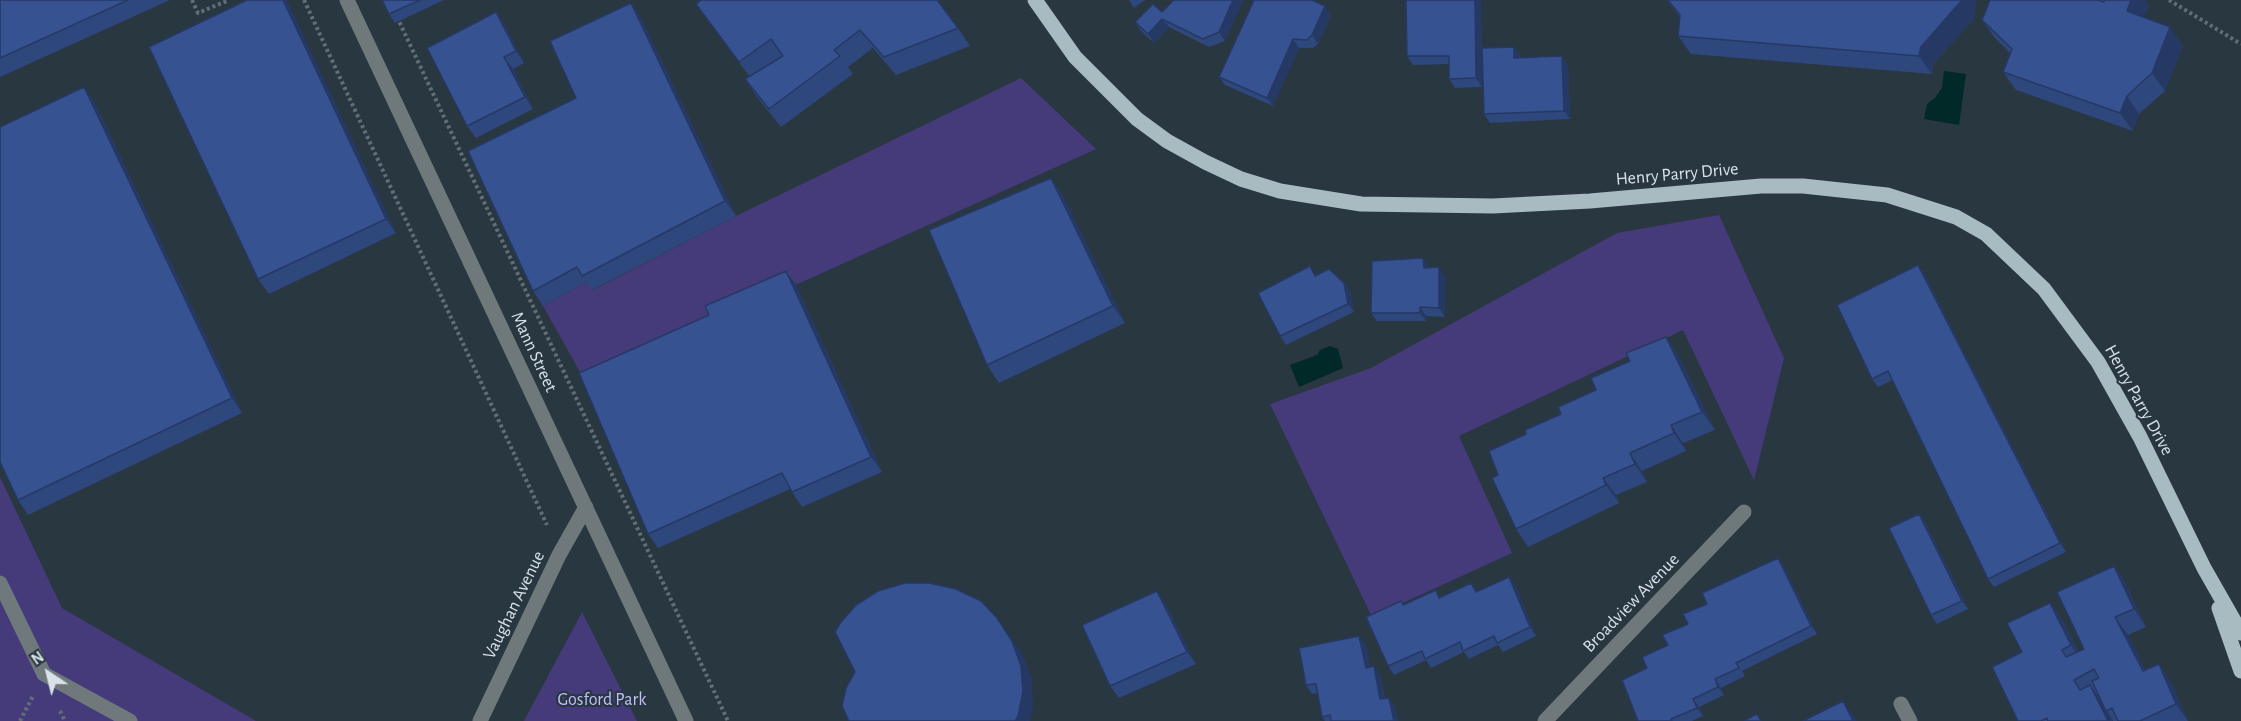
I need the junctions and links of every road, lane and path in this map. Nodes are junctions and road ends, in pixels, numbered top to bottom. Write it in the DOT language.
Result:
graph roads {
  1 [pos="192,0"];
  2 [pos="229,0"];
  3 [pos="304,0"];
  4 [pos="347,0"];
  5 [pos="1035,0"];
  6 [pos="2169,0"];
  7 [pos="393,9"];
  8 [pos="2241,44"];
  9 [pos="586,507"];
  10 [pos="1744,512"];
  11 [pos="552,536"];
  12 [pos="2204,568"];
  13 [pos="0,583"];
  14 [pos="2241,633"];
  15 [pos="2241,670"];
  16 [pos="1901,704"];
  17 [pos="130,721"];
  18 [pos="480,721"];
  19 [pos="686,721"];
  20 [pos="728,721"];
  21 [pos="1545,721"];
  22 [pos="1910,721"];
  1 -- 2 [label="path"];
  3 -- 11 [label="path"];
  4 -- 9 [label="street, Mann Street"];
  5 -- 12 [label="main road, Henry Parry Drive"];
  6 -- 8 [label="path"];
  7 -- 20 [label="path"];
  9 -- 18 [label="street, Vaughan Avenue"];
  9 -- 19 [label="street, Mann Street"];
  10 -- 21 [label="street, Broadview Avenue"];
  12 -- 14 [label="main road, Henry Parry Drive"];
  12 -- 15 [label="main road, Henry Parry Drive"];
  13 -- 17 [label="street"];
  16 -- 22 [label="street"];
}
